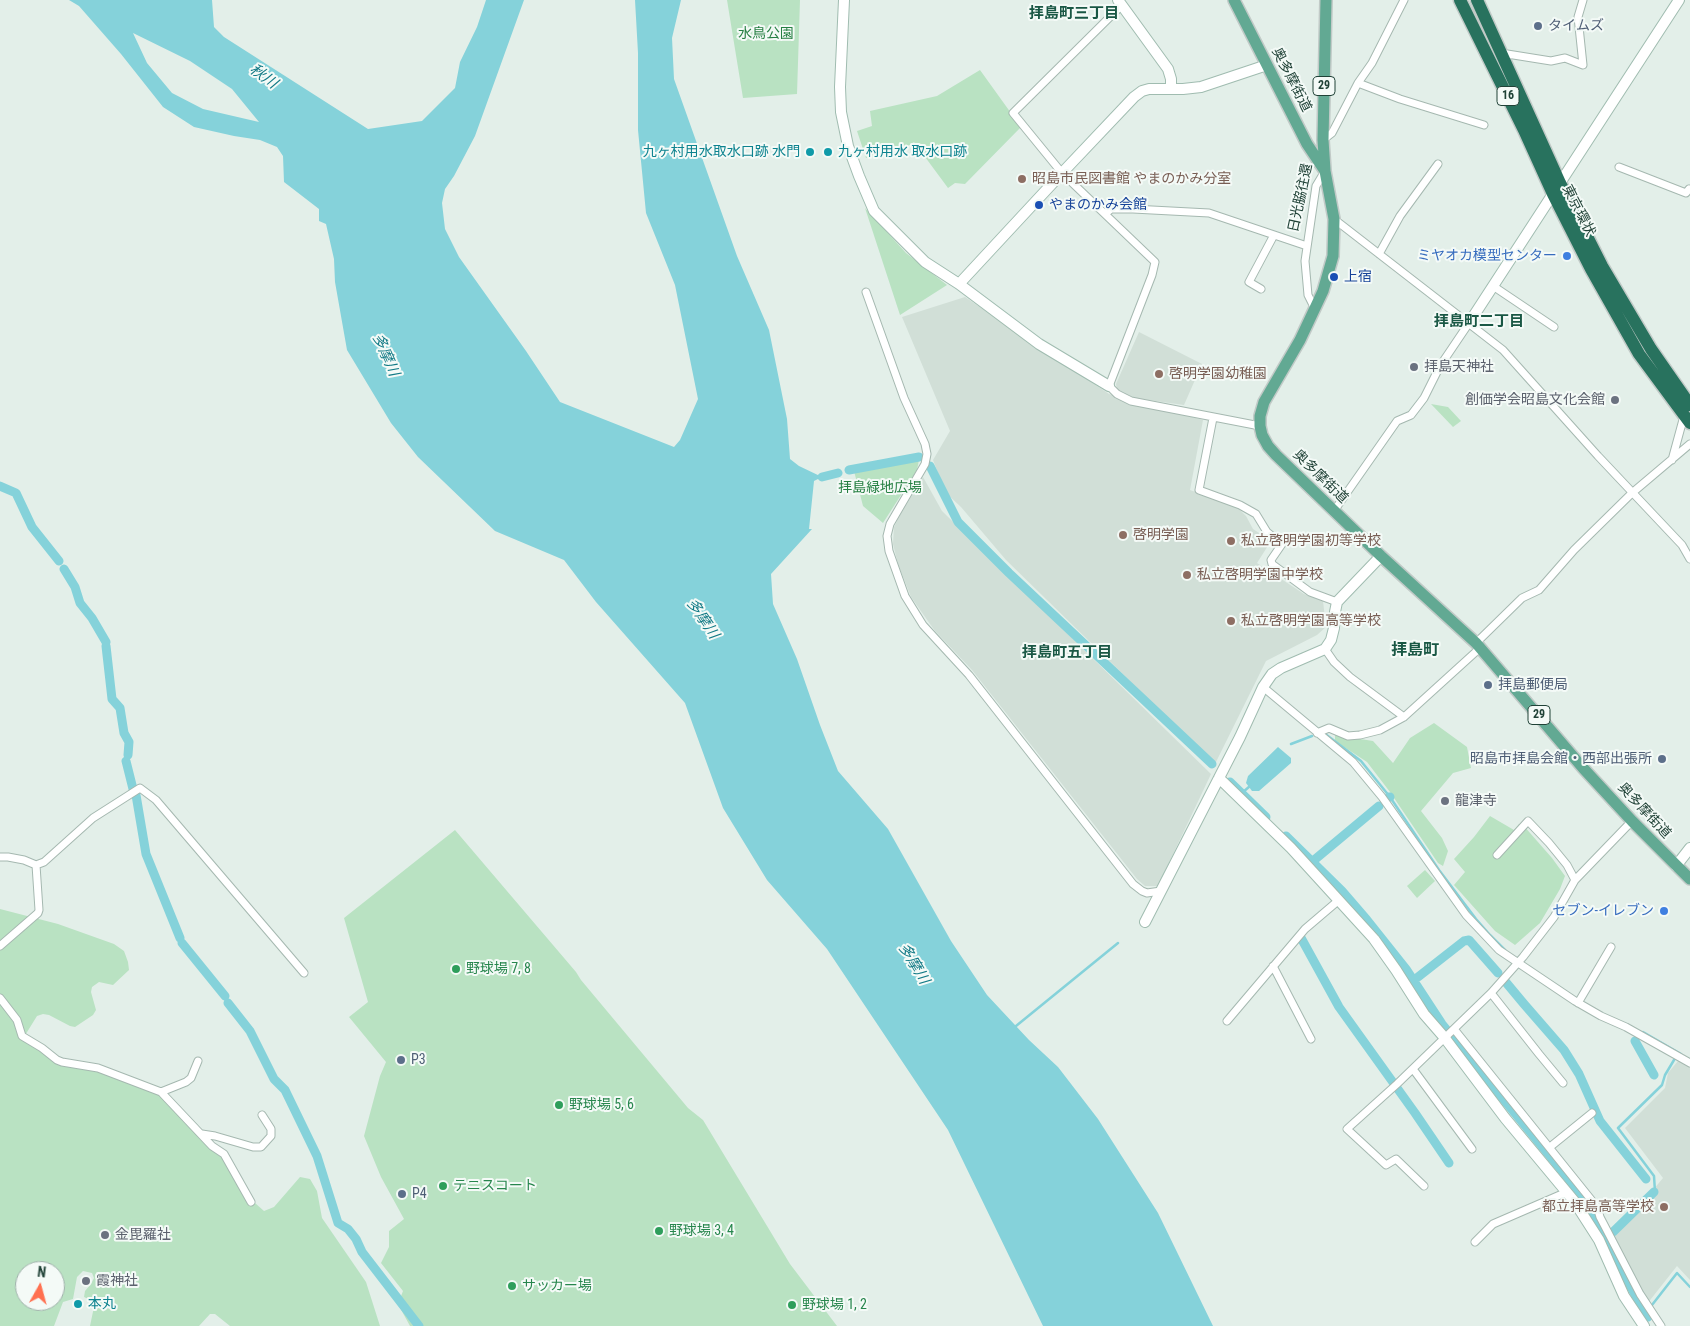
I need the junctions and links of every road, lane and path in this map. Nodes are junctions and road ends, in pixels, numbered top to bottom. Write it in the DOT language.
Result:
graph roads {
  1 [pos="844,0"];
  2 [pos="1234,0"];
  3 [pos="1326,0"];
  4 [pos="1404,0"];
  5 [pos="1460,0"];
  6 [pos="1477,0"];
  7 [pos="1582,0"];
  8 [pos="1678,0"];
  9 [pos="1120,2"];
  10 [pos="1501,53"];
  11 [pos="1267,65"];
  12 [pos="1358,83"];
  13 [pos="1171,88"];
  14 [pos="1484,125"];
  15 [pos="1323,140"];
  16 [pos="1438,164"];
  17 [pos="1619,168"];
  18 [pos="1325,171"];
  19 [pos="1062,173"];
  20 [pos="1560,182"];
  21 [pos="1689,189"];
  22 [pos="1553,194"];
  23 [pos="1104,214"];
  24 [pos="1334,219"];
  25 [pos="1274,235"];
  26 [pos="1307,246"];
  27 [pos="1379,254"];
  28 [pos="959,284"];
  29 [pos="1493,286"];
  30 [pos="1260,289"];
  31 [pos="866,292"];
  32 [pos="1315,309"];
  33 [pos="1469,323"];
  34 [pos="1554,327"];
  35 [pos="1109,386"];
  36 [pos="1688,408"];
  37 [pos="1213,418"];
  38 [pos="1260,426"];
  39 [pos="1690,444"];
  40 [pos="1672,460"];
  41 [pos="1632,493"];
  42 [pos="1334,511"];
  43 [pos="1381,556"];
  44 [pos="1690,559"];
  45 [pos="1337,602"];
  46 [pos="1478,646"];
  47 [pos="1325,649"];
  48 [pos="1263,687"];
  49 [pos="1404,717"];
  50 [pos="1317,733"];
  51 [pos="1219,778"];
  52 [pos="1632,821"];
  53 [pos="1690,848"];
  54 [pos="1497,855"];
  55 [pos="0,857"];
  56 [pos="36,865"];
  57 [pos="1676,866"];
  58 [pos="1574,880"];
  59 [pos="1690,880"];
  60 [pos="1161,891"];
  61 [pos="1339,900"];
  62 [pos="1145,922"];
  63 [pos="0,946"];
  64 [pos="1611,947"];
  65 [pos="1521,960"];
  66 [pos="1274,966"];
  67 [pos="304,973"];
  68 [pos="1491,993"];
  69 [pos="0,998"];
  70 [pos="1578,1003"];
  71 [pos="1227,1021"];
  72 [pos="1454,1030"];
  73 [pos="1445,1037"];
  74 [pos="1311,1039"];
  75 [pos="198,1061"];
  76 [pos="1690,1063"];
  77 [pos="1413,1069"];
  78 [pos="1563,1083"];
  79 [pos="161,1092"];
  80 [pos="1592,1112"];
  81 [pos="262,1115"];
  82 [pos="202,1134"];
  83 [pos="1550,1147"];
  84 [pos="1472,1149"];
  85 [pos="1424,1186"];
  86 [pos="1567,1192"];
  87 [pos="251,1202"];
  88 [pos="1475,1242"];
  89 [pos="1644,1326"];
  90 [pos="1661,1326"];
  1 -- 28 [label="street"];
  2 -- 11 [label="main road, 奥多摩街道 / 29"];
  3 -- 15 [label="main road, 日光脇往還 / 29"];
  4 -- 12 [label="street"];
  5 -- 22 [label="highway, 東京環状 / 16"];
  6 -- 10 [label="highway, 東京環状 / 16"];
  7 -- 10 [label="street"];
  8 -- 20 [label="street"];
  9 -- 13 [label="street"];
  9 -- 19 [label="street"];
  10 -- 20 [label="highway, 東京環状 / 16"];
  11 -- 13 [label="street"];
  11 -- 18 [label="main road, 奥多摩街道 / 29"];
  12 -- 14 [label="street"];
  12 -- 15 [label="street"];
  13 -- 19 [label="street"];
  15 -- 18 [label="main road, 日光脇往還 / 29"];
  16 -- 27 [label="street"];
  17 -- 21 [label="street"];
  18 -- 24 [label="main road, 奥多摩街道 / 29"];
  18 -- 26 [label="street, 日光脇往還"];
  19 -- 23 [label="street"];
  19 -- 28 [label="street"];
  20 -- 22 [label="street"];
  20 -- 36 [label="highway, 東京環状 / 16"];
  22 -- 29 [label="street"];
  22 -- 36 [label="highway, 東京環状 / 16"];
  23 -- 25 [label="street"];
  23 -- 35 [label="street"];
  24 -- 27 [label="street"];
  24 -- 32 [label="main road, 奥多摩街道 / 29"];
  25 -- 26 [label="street"];
  25 -- 30 [label="street"];
  26 -- 32 [label="street, 日光脇往還"];
  27 -- 33 [label="street"];
  28 -- 35 [label="street"];
  29 -- 33 [label="street"];
  29 -- 34 [label="street"];
  31 -- 60 [label="street"];
  32 -- 38 [label="main road, 奥多摩街道 / 29"];
  33 -- 41 [label="street"];
  33 -- 42 [label="street"];
  35 -- 37 [label="street"];
  36 -- 40 [label="street"];
  37 -- 38 [label="street"];
  37 -- 45 [label="street"];
  38 -- 42 [label="main road, 奥多摩街道 / 29"];
  39 -- 40 [label="street"];
  40 -- 41 [label="street"];
  41 -- 44 [label="street"];
  41 -- 46 [label="street"];
  42 -- 43 [label="main road, 奥多摩街道 / 29"];
  43 -- 45 [label="street"];
  43 -- 46 [label="main road, 奥多摩街道 / 29"];
  45 -- 47 [label="street"];
  46 -- 49 [label="street"];
  46 -- 52 [label="main road, 奥多摩街道 / 29"];
  47 -- 48 [label="street"];
  47 -- 49 [label="street"];
  48 -- 50 [label="street"];
  48 -- 51 [label="street"];
  49 -- 50 [label="street"];
  50 -- 65 [label="street"];
  51 -- 60 [label="street"];
  51 -- 61 [label="street"];
  52 -- 57 [label="main road, 奥多摩街道 / 29"];
  52 -- 58 [label="street"];
  53 -- 57 [label="street"];
  54 -- 58 [label="street"];
  55 -- 56 [label="street"];
  56 -- 63 [label="street"];
  56 -- 67 [label="street"];
  57 -- 59 [label="main road, 奥多摩街道 / 29"];
  58 -- 65 [label="street"];
  60 -- 62 [label="street"];
  61 -- 66 [label="street"];
  61 -- 73 [label="street"];
  64 -- 70 [label="street"];
  65 -- 68 [label="street"];
  65 -- 70 [label="street"];
  66 -- 71 [label="street"];
  66 -- 74 [label="street"];
  68 -- 72 [label="street"];
  68 -- 78 [label="street"];
  69 -- 79 [label="street"];
  70 -- 76 [label="street"];
  72 -- 73 [label="street"];
  72 -- 83 [label="street"];
  73 -- 77 [label="street"];
  73 -- 86 [label="street"];
  75 -- 79 [label="street"];
  77 -- 84 [label="street"];
  77 -- 85 [label="street"];
  79 -- 82 [label="street"];
  80 -- 83 [label="street"];
  81 -- 82 [label="street"];
  82 -- 87 [label="street"];
  83 -- 90 [label="street"];
  86 -- 88 [label="street"];
  86 -- 89 [label="street"];
}
